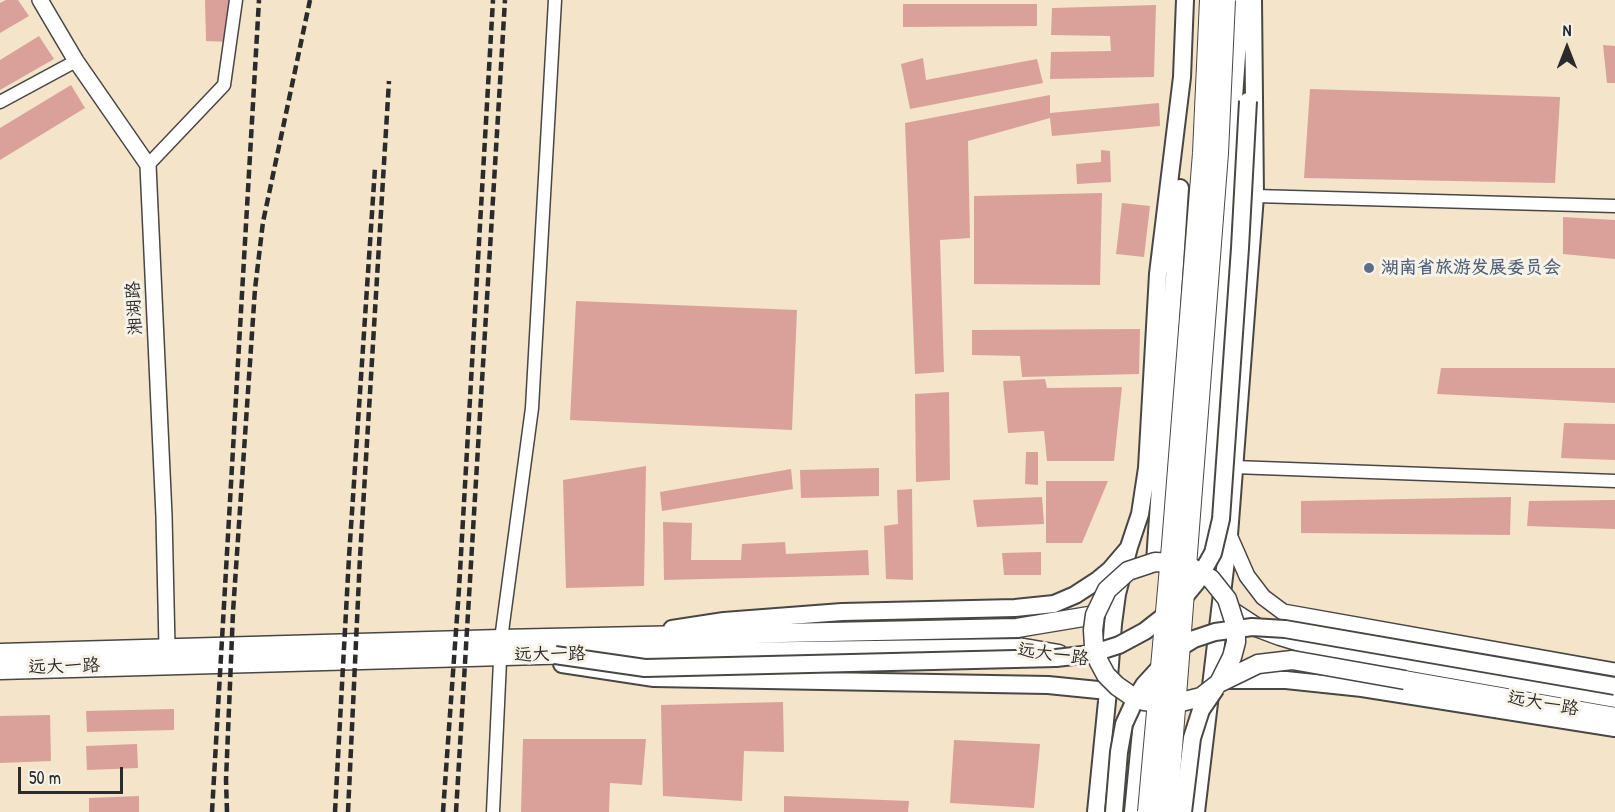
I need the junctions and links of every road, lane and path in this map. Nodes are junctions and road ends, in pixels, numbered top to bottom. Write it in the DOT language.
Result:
graph roads {
  1 [pos="40,0"];
  2 [pos="236,0"];
  3 [pos="555,0"];
  4 [pos="1185,0"];
  5 [pos="1210,0"];
  6 [pos="1225,0"];
  7 [pos="1241,0"];
  8 [pos="1253,0"];
  9 [pos="76,61"];
  10 [pos="0,102"];
  11 [pos="148,165"];
  12 [pos="1172,171"];
  13 [pos="1256,196"];
  14 [pos="1615,206"];
  15 [pos="1234,467"];
  16 [pos="1615,481"];
  17 [pos="1229,536"];
  18 [pos="1129,547"];
  19 [pos="1155,562"];
  20 [pos="1200,571"];
  21 [pos="1233,612"];
  22 [pos="1095,615"];
  23 [pos="622,636"];
  24 [pos="167,647"];
  25 [pos="503,650"];
  26 [pos="0,652"];
  27 [pos="555,655"];
  28 [pos="1099,662"];
  29 [pos="0,670"];
  30 [pos="1406,671"];
  31 [pos="1615,671"];
  32 [pos="1215,681"];
  33 [pos="1615,686"];
  34 [pos="1108,691"];
  35 [pos="1615,698"];
  36 [pos="1144,701"];
  37 [pos="1615,717"];
  38 [pos="1615,728"];
  39 [pos="493,812"];
  40 [pos="1096,812"];
  41 [pos="1114,812"];
  42 [pos="1133,812"];
  43 [pos="1149,812"];
  44 [pos="1167,812"];
  45 [pos="1183,812"];
  46 [pos="1196,812"];
  1 -- 9 [label="street"];
  2 -- 11 [label="street"];
  3 -- 25 [label="street"];
  4 -- 12 [label="main road"];
  5 -- 43 [label="highway, bridge"];
  6 -- 44 [label="highway, bridge"];
  7 -- 20 [label="main road"];
  8 -- 13 [label="main road"];
  8 -- 27 [label="main road, bridge"];
  9 -- 10 [label="street"];
  9 -- 11 [label="street"];
  11 -- 24 [label="street, 湘湖路"];
  12 -- 18 [label="main road"];
  12 -- 19 [label="main road"];
  13 -- 14 [label="street"];
  13 -- 15 [label="main road"];
  15 -- 16 [label="street"];
  15 -- 17 [label="main road"];
  17 -- 31 [label="street"];
  17 -- 32 [label="main road"];
  18 -- 23 [label="main road"];
  18 -- 34 [label="main road"];
  19 -- 20 [label="main road, bridge"];
  19 -- 22 [label="main road, bridge"];
  20 -- 21 [label="main road, bridge"];
  21 -- 30 [label="main road, 远大一路, bridge"];
  21 -- 32 [label="main road, bridge"];
  22 -- 23 [label="main road, 远大一路"];
  22 -- 28 [label="main road, bridge"];
  23 -- 25 [label="main road, 远大一路"];
  24 -- 25 [label="main road, 远大一路"];
  24 -- 26 [label="main road, 远大一路"];
  25 -- 27 [label="main road, 远大一路"];
  25 -- 29 [label="main road, 远大一路"];
  25 -- 34 [label="main road"];
  25 -- 39 [label="street"];
  27 -- 28 [label="main road, 远大一路, bridge"];
  28 -- 36 [label="main road, bridge"];
  30 -- 32 [label="main road, 远大一路, bridge"];
  30 -- 35 [label="main road, 远大一路"];
  30 -- 37 [label="main road, 远大一路"];
  32 -- 36 [label="main road, 远大一路, bridge"];
  32 -- 38 [label="main road"];
  32 -- 45 [label="main road, bridge"];
  32 -- 46 [label="main road"];
  33 -- 41 [label="main road, bridge"];
  34 -- 40 [label="main road"];
  36 -- 42 [label="main road"];
}
